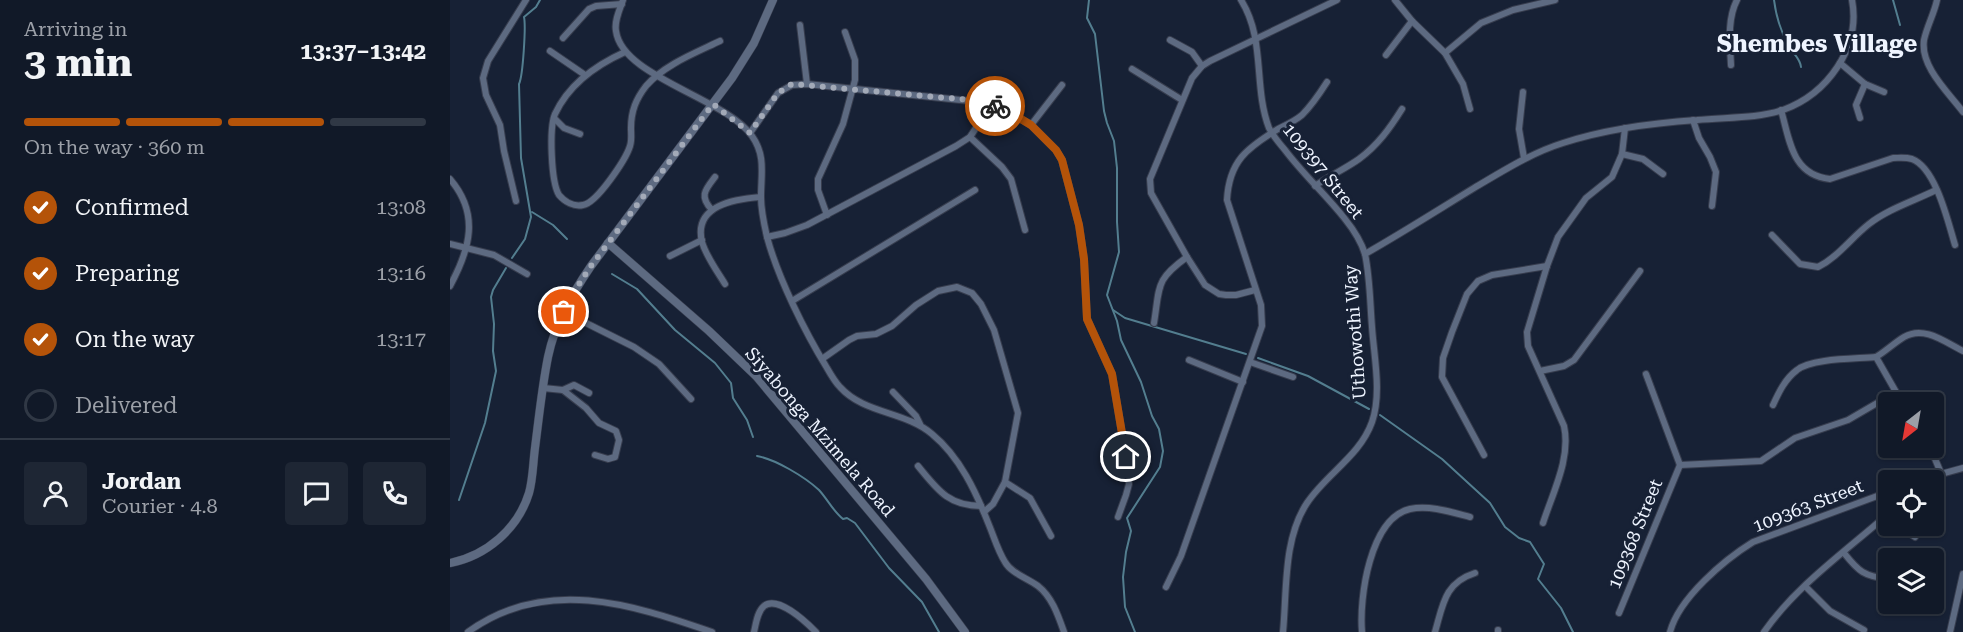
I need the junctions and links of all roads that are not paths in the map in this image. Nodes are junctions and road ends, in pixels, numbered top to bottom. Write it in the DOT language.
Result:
graph roads {
  1 [pos="526,0"];
  2 [pos="772,0"];
  3 [pos="1241,0"];
  4 [pos="1337,0"];
  5 [pos="1395,0"];
  6 [pos="1556,0"];
  7 [pos="1737,0"];
  8 [pos="1852,0"];
  9 [pos="1936,0"];
  10 [pos="622,2"];
  11 [pos="1412,21"];
  12 [pos="801,25"];
  13 [pos="845,32"];
  14 [pos="563,38"];
  15 [pos="1170,40"];
  16 [pos="1257,40"];
  17 [pos="720,41"];
  18 [pos="550,51"];
  19 [pos="625,52"];
  20 [pos="1445,52"];
  21 [pos="1386,55"];
  22 [pos="1840,63"];
  23 [pos="1731,65"];
  24 [pos="1203,66"];
  25 [pos="1132,69"];
  26 [pos="585,75"];
  27 [pos="656,75"];
  28 [pos="1327,82"];
  29 [pos="807,84"];
  30 [pos="1865,84"];
  31 [pos="1062,86"];
  32 [pos="852,89"];
  33 [pos="1523,92"];
  34 [pos="1884,92"];
  35 [pos="1182,100"];
  36 [pos="713,104"];
  37 [pos="991,105"];
  38 [pos="1962,108"];
  39 [pos="1402,109"];
  40 [pos="1470,109"];
  41 [pos="1781,110"];
  42 [pos="554,118"];
  43 [pos="1860,118"];
  44 [pos="1694,120"];
  45 [pos="1031,125"];
  46 [pos="1624,128"];
  47 [pos="750,133"];
  48 [pos="1272,133"];
  49 [pos="580,134"];
  50 [pos="970,137"];
  51 [pos="1622,154"];
  52 [pos="1524,158"];
  53 [pos="1663,174"];
  54 [pos="715,177"];
  55 [pos="450,179"];
  56 [pos="1314,186"];
  57 [pos="975,190"];
  58 [pos="1936,190"];
  59 [pos="761,197"];
  60 [pos="516,201"];
  61 [pos="1712,206"];
  62 [pos="712,210"];
  63 [pos="827,215"];
  64 [pos="1025,230"];
  65 [pos="1772,235"];
  66 [pos="767,237"];
  67 [pos="702,240"];
  68 [pos="608,243"];
  69 [pos="450,244"];
  70 [pos="1955,245"];
  71 [pos="467,247"];
  72 [pos="1365,254"];
  73 [pos="670,256"];
  74 [pos="1187,257"];
  75 [pos="1547,266"];
  76 [pos="1640,271"];
  77 [pos="527,274"];
  78 [pos="725,284"];
  79 [pos="450,286"];
  80 [pos="1255,290"];
  81 [pos="792,301"];
  82 [pos="564,312"];
  83 [pos="1154,323"];
  84 [pos="1963,351"];
  85 [pos="1876,357"];
  86 [pos="822,359"];
  87 [pos="1189,360"];
  88 [pos="1250,362"];
  89 [pos="1540,371"];
  90 [pos="1646,374"];
  91 [pos="1293,377"];
  92 [pos="1243,382"];
  93 [pos="543,388"];
  94 [pos="562,390"];
  95 [pos="1896,392"];
  96 [pos="589,393"];
  97 [pos="893,393"];
  98 [pos="691,399"];
  99 [pos="1878,402"];
  100 [pos="1773,405"];
  101 [pos="920,424"];
  102 [pos="595,455"];
  103 [pos="1484,455"];
  104 [pos="1680,465"];
  105 [pos="918,466"];
  106 [pos="1963,468"];
  107 [pos="1944,472"];
  108 [pos="1005,482"];
  109 [pos="1878,495"];
  110 [pos="982,509"];
  111 [pos="1118,517"];
  112 [pos="1470,517"];
  113 [pos="1543,523"];
  114 [pos="1878,523"];
  115 [pos="1050,536"];
  116 [pos="1844,553"];
  117 [pos="450,563"];
  118 [pos="1475,573"];
  119 [pos="1963,574"];
  120 [pos="1878,577"];
  121 [pos="1805,586"];
  122 [pos="1166,587"];
  123 [pos="1619,613"];
  124 [pos="1863,630"];
  125 [pos="468,632"];
  126 [pos="712,632"];
  127 [pos="754,632"];
  128 [pos="816,632"];
  129 [pos="965,632"];
  130 [pos="1064,632"];
  131 [pos="1283,632"];
  132 [pos="1362,632"];
  133 [pos="1435,632"];
  134 [pos="1670,632"];
  135 [pos="1764,632"];
  136 [pos="1950,632"];
  1 -- 60 [label="street"];
  2 -- 36 [label="street"];
  3 -- 16 [label="street, 109397 Street"];
  4 -- 16 [label="street"];
  5 -- 11 [label="street"];
  6 -- 20 [label="street"];
  7 -- 23 [label="street"];
  8 -- 22 [label="street"];
  9 -- 38 [label="street"];
  10 -- 14 [label="street"];
  10 -- 19 [label="street"];
  11 -- 20 [label="street"];
  11 -- 21 [label="street"];
  12 -- 29 [label="street"];
  13 -- 32 [label="street"];
  15 -- 24 [label="street"];
  16 -- 24 [label="street"];
  16 -- 48 [label="street, 109397 Street"];
  17 -- 27 [label="street"];
  18 -- 26 [label="street"];
  19 -- 26 [label="street"];
  19 -- 27 [label="street"];
  20 -- 40 [label="street"];
  22 -- 30 [label="street"];
  22 -- 41 [label="street"];
  24 -- 35 [label="street"];
  25 -- 35 [label="street"];
  26 -- 42 [label="street"];
  27 -- 36 [label="street"];
  27 -- 42 [label="street"];
  28 -- 48 [label="street"];
  29 -- 32 [label="street"];
  29 -- 47 [label="street"];
  30 -- 34 [label="street"];
  30 -- 43 [label="street"];
  31 -- 45 [label="street"];
  32 -- 37 [label="street"];
  32 -- 63 [label="street"];
  33 -- 52 [label="street"];
  35 -- 74 [label="street"];
  36 -- 47 [label="street"];
  36 -- 68 [label="street"];
  37 -- 45 [label="street"];
  37 -- 50 [label="street"];
  39 -- 56 [label="street"];
  41 -- 44 [label="street"];
  41 -- 58 [label="street"];
  42 -- 49 [label="street"];
  44 -- 46 [label="street"];
  44 -- 61 [label="street"];
  45 -- 111 [label="street"];
  46 -- 51 [label="street"];
  46 -- 52 [label="street"];
  47 -- 59 [label="street"];
  48 -- 56 [label="street, 109397 Street"];
  48 -- 80 [label="street"];
  50 -- 63 [label="street"];
  50 -- 64 [label="street"];
  51 -- 53 [label="street"];
  51 -- 75 [label="street"];
  52 -- 72 [label="street"];
  54 -- 62 [label="street"];
  55 -- 71 [label="street"];
  56 -- 72 [label="street, 109397 Street"];
  57 -- 81 [label="street"];
  58 -- 65 [label="street"];
  58 -- 70 [label="street"];
  59 -- 62 [label="street"];
  59 -- 66 [label="street"];
  62 -- 67 [label="street"];
  63 -- 66 [label="street"];
  66 -- 81 [label="street"];
  67 -- 73 [label="street"];
  67 -- 78 [label="street"];
  68 -- 82 [label="street"];
  68 -- 129 [label="street, Siyabonga Mzimela Road"];
  69 -- 71 [label="street"];
  71 -- 77 [label="street"];
  71 -- 79 [label="street"];
  72 -- 131 [label="street, Uthowothi Way"];
  74 -- 80 [label="street"];
  74 -- 83 [label="street"];
  75 -- 89 [label="street"];
  75 -- 103 [label="street"];
  76 -- 89 [label="street"];
  80 -- 88 [label="street"];
  81 -- 86 [label="street"];
  82 -- 93 [label="street"];
  82 -- 98 [label="street"];
  84 -- 85 [label="street"];
  85 -- 95 [label="street"];
  85 -- 100 [label="street"];
  86 -- 101 [label="street"];
  86 -- 108 [label="street"];
  87 -- 92 [label="street"];
  88 -- 91 [label="street"];
  88 -- 92 [label="street"];
  89 -- 113 [label="street"];
  90 -- 104 [label="street"];
  92 -- 122 [label="street"];
  93 -- 94 [label="street"];
  93 -- 117 [label="street"];
  94 -- 96 [label="street"];
  94 -- 102 [label="street"];
  97 -- 101 [label="street"];
  99 -- 104 [label="street"];
  101 -- 110 [label="street"];
  104 -- 123 [label="street, 109368 Street"];
  105 -- 110 [label="street"];
  106 -- 107 [label="street"];
  108 -- 110 [label="street"];
  108 -- 115 [label="street"];
  109 -- 134 [label="street, 109363 Street"];
  110 -- 130 [label="street"];
  112 -- 132 [label="street"];
  114 -- 116 [label="street"];
  116 -- 120 [label="street"];
  116 -- 121 [label="street"];
  118 -- 133 [label="street"];
  119 -- 136 [label="street"];
  121 -- 124 [label="street"];
  121 -- 135 [label="street"];
  125 -- 126 [label="street"];
  127 -- 128 [label="street"];
}
